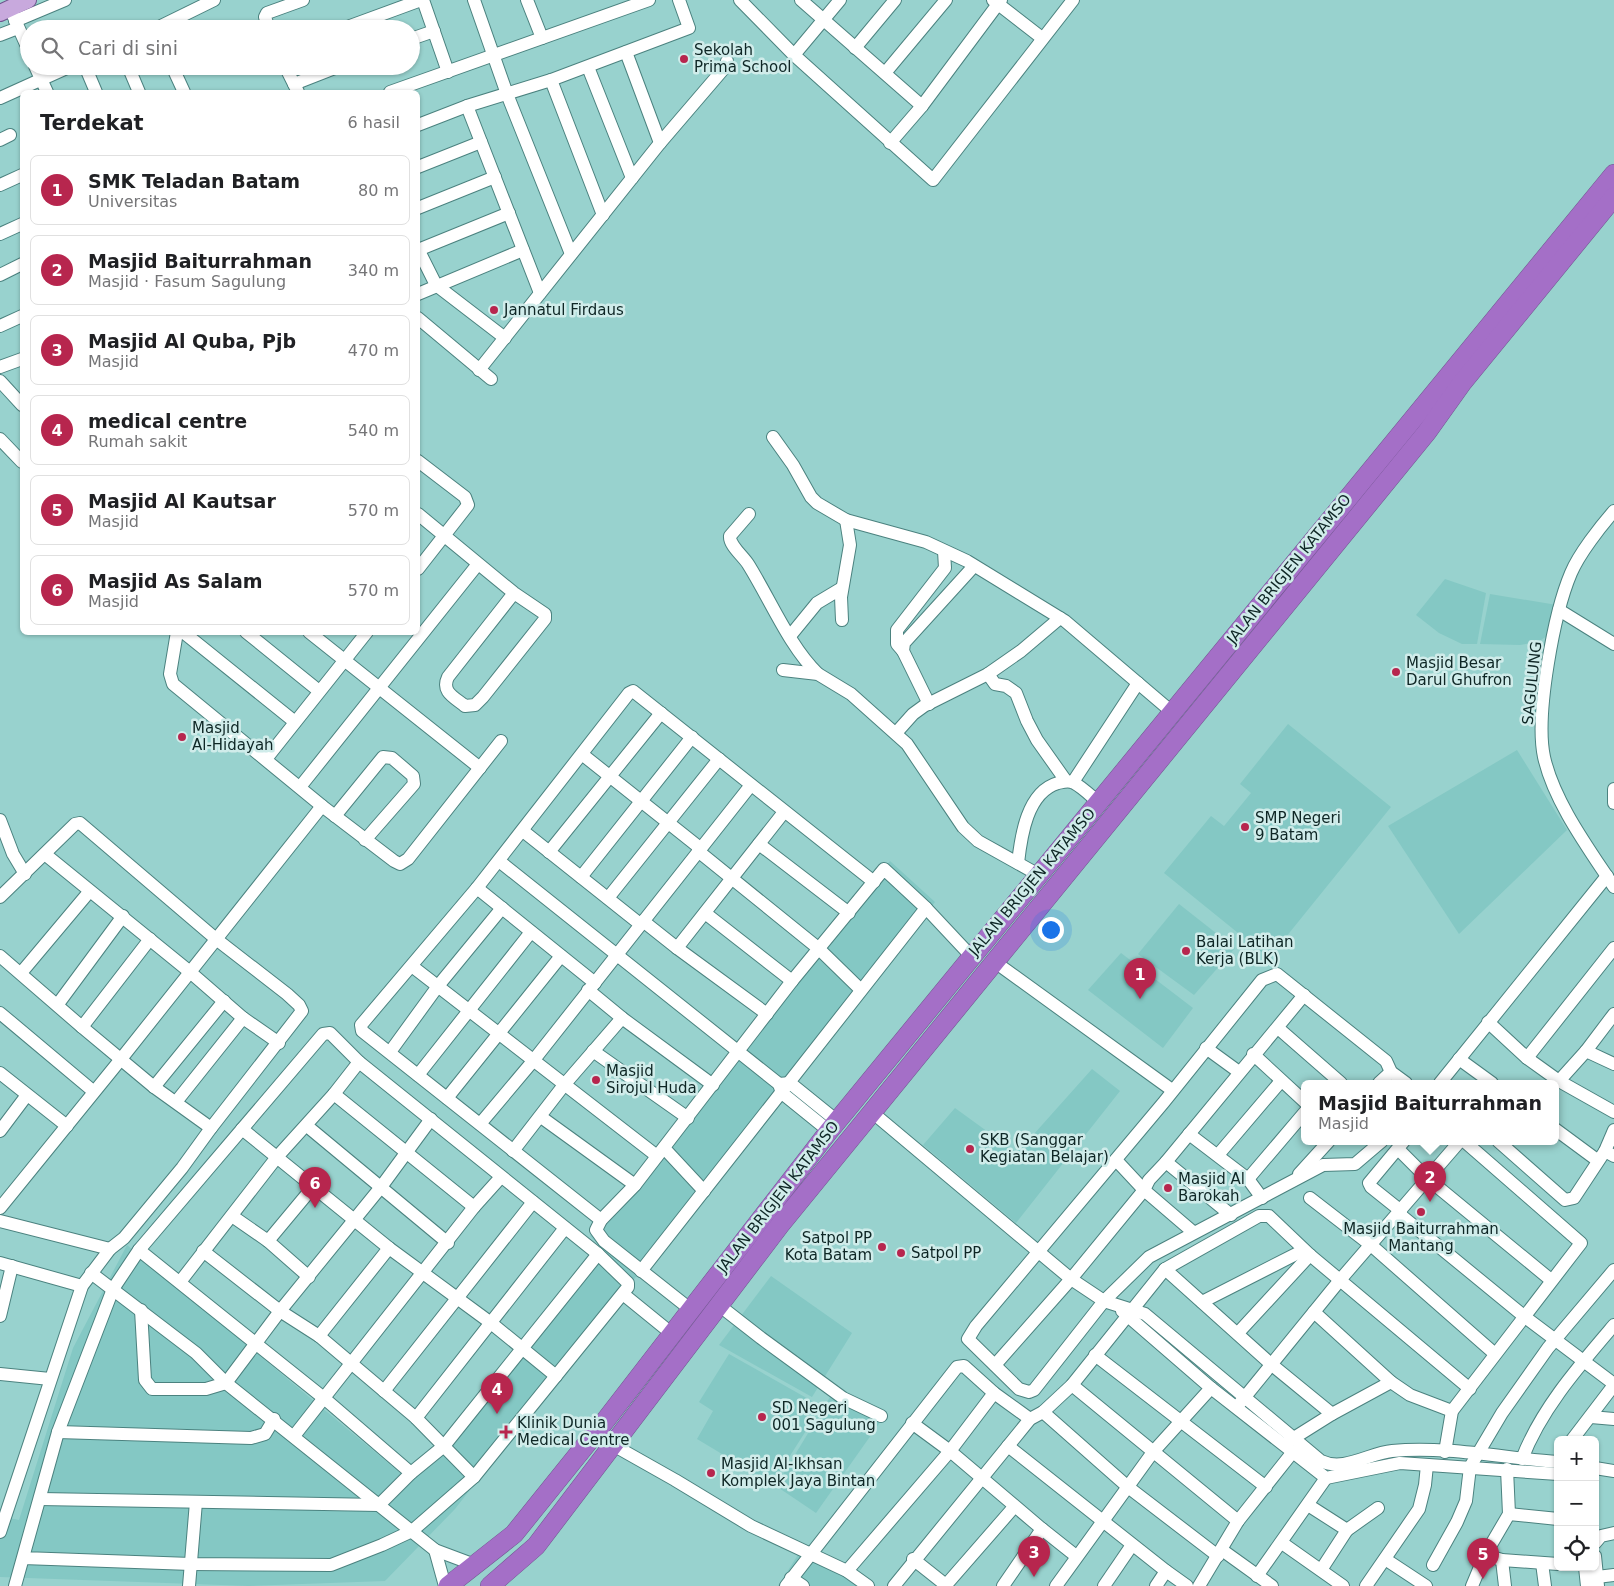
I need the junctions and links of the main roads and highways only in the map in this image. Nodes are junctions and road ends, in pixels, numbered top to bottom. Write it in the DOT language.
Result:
graph roads {
  1 [pos="28,0"];
  2 [pos="11,18"];
  3 [pos="1614,174"];
  4 [pos="1614,197"];
  5 [pos="1494,332"];
  6 [pos="447,1586"];
  7 [pos="490,1586"];
  1 -- 2 [label="main road"];
  3 -- 5 [label="highway, JALAN BRIGJEN KATAMSO"];
  4 -- 5 [label="highway, JALAN BRIGJEN KATAMSO"];
  5 -- 6 [label="highway, JALAN BRIGJEN KATAMSO"];
  5 -- 7 [label="highway, JALAN BRIGJEN KATAMSO"];
}
